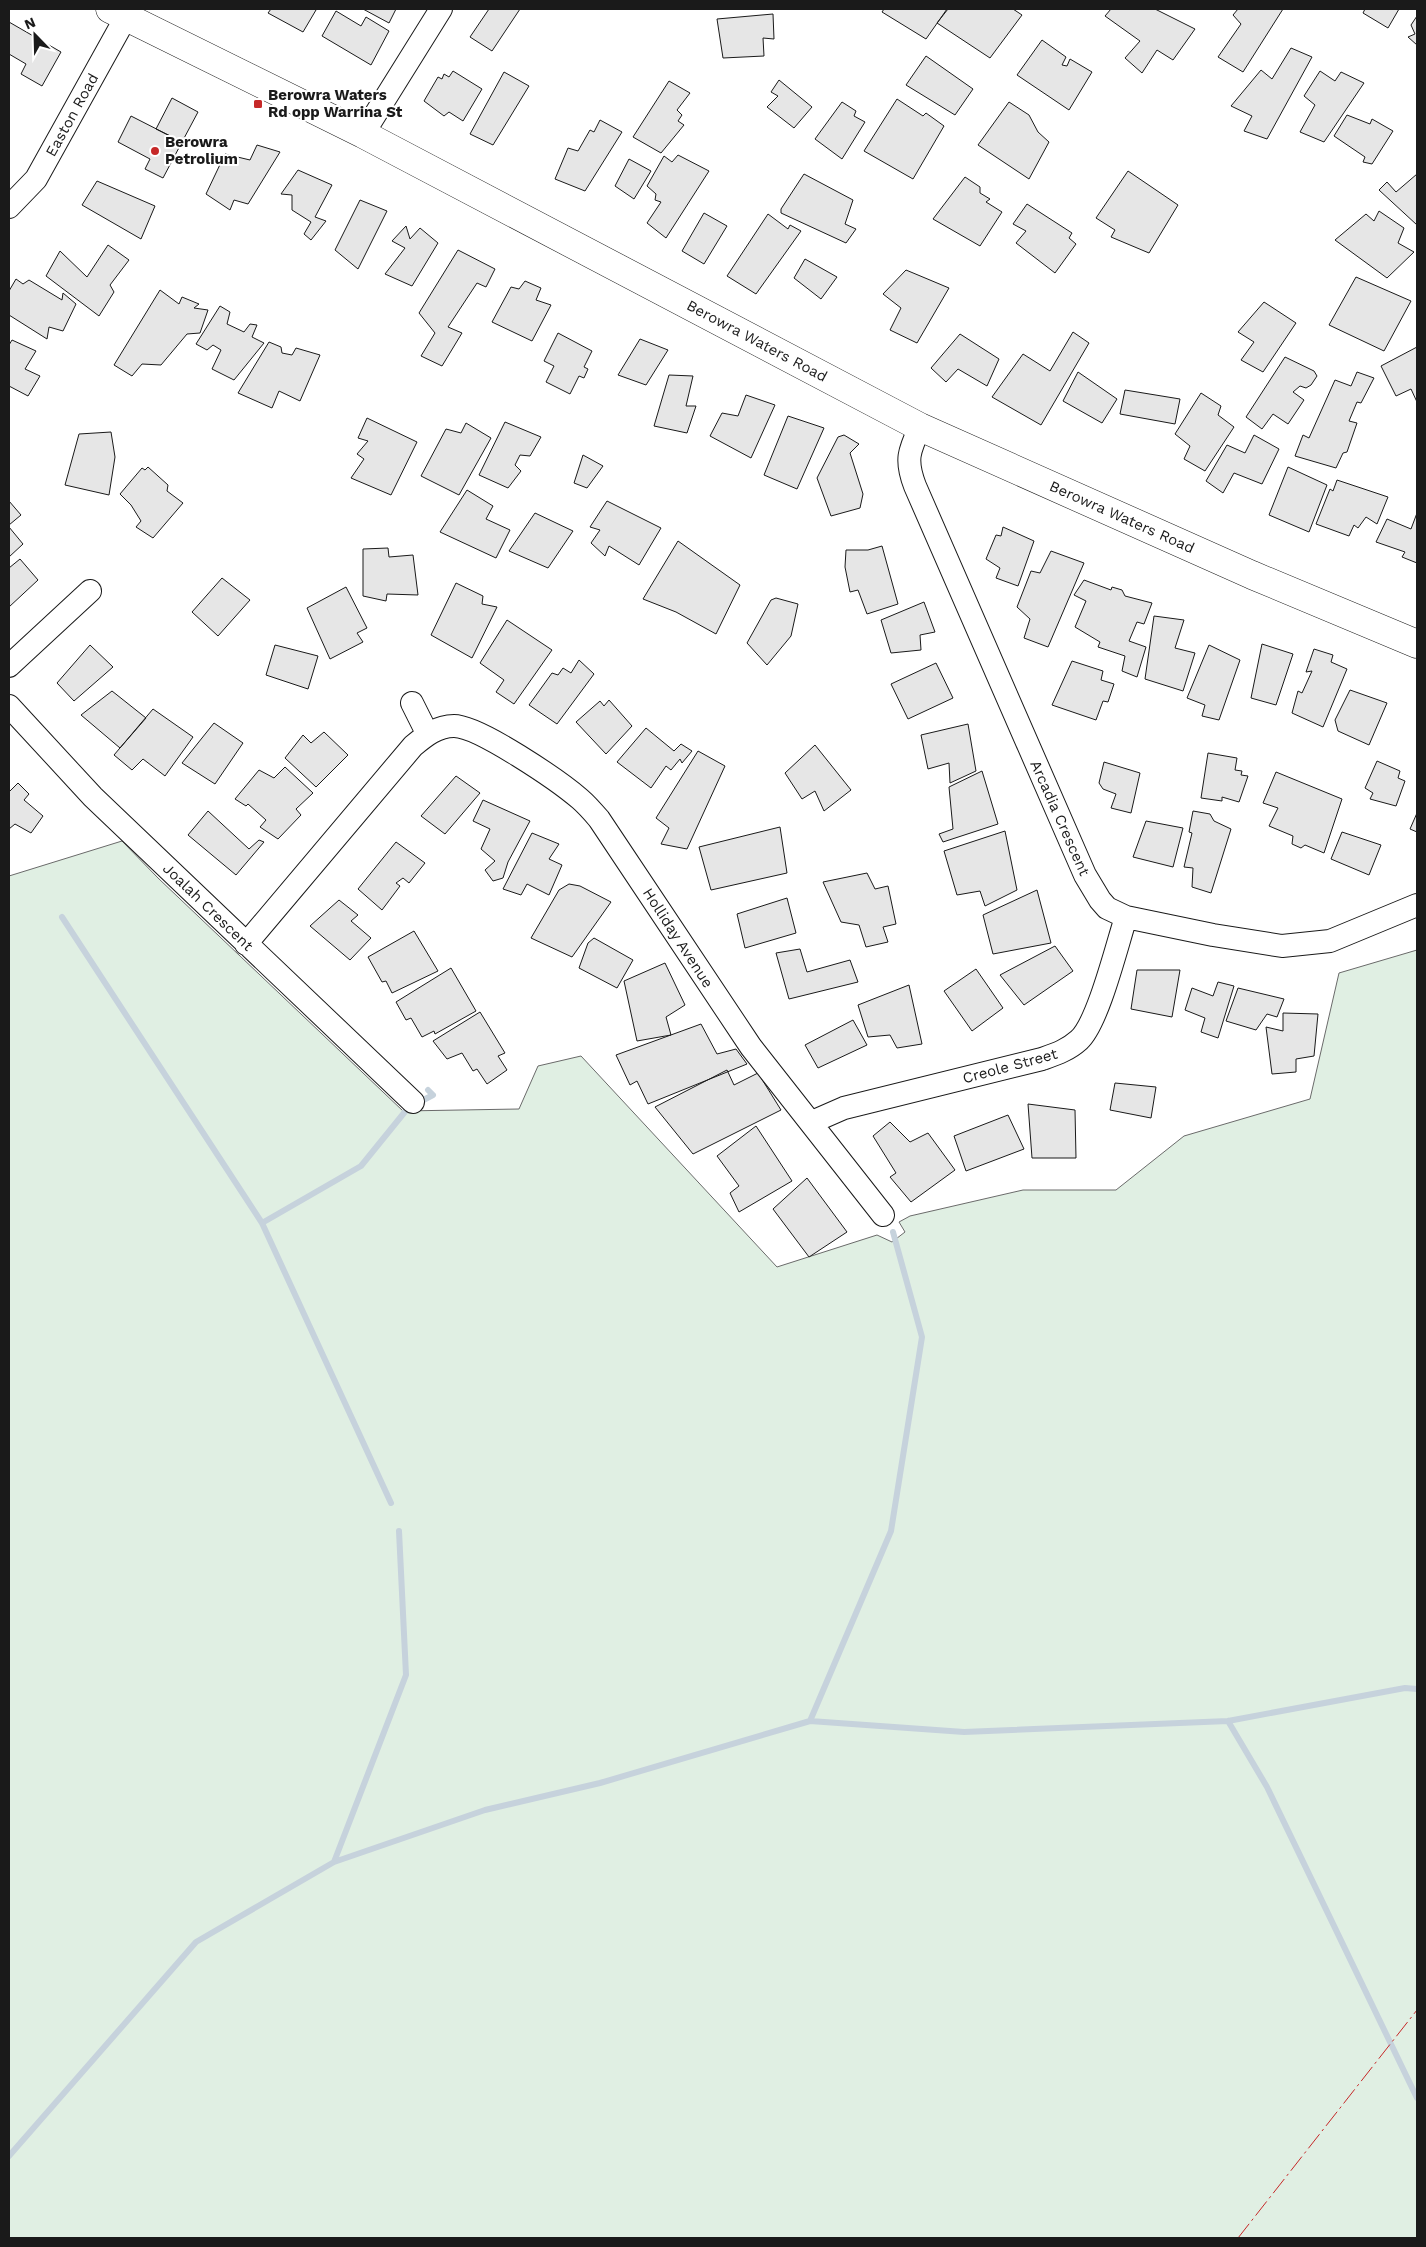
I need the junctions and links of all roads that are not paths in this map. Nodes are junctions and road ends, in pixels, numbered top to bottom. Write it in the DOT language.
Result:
graph roads {
  1 [pos="441,9"];
  2 [pos="118,13"];
  3 [pos="363,134"];
  4 [pos="9,208"];
  5 [pos="920,427"];
  6 [pos="90,591"];
  7 [pos="1417,644"];
  8 [pos="9,666"];
  9 [pos="412,704"];
  10 [pos="9,706"];
  11 [pos="427,733"];
  12 [pos="1417,905"];
  13 [pos="1126,917"];
  14 [pos="246,944"];
  15 [pos="413,1102"];
  16 [pos="812,1122"];
  17 [pos="883,1215"];
  1 -- 3 [label="street"];
  2 -- 3 [label="main road, Berowra Waters Road"];
  2 -- 4 [label="street, Easton Road"];
  3 -- 5 [label="main road, Berowra Waters Road"];
  5 -- 7 [label="main road, Berowra Waters Road"];
  5 -- 13 [label="street, Arcadia Crescent"];
  6 -- 8 [label="street"];
  9 -- 11 [label="street"];
  10 -- 14 [label="street, Joalah Crescent"];
  11 -- 14 [label="street, Holliday Avenue"];
  11 -- 16 [label="street, Holliday Avenue"];
  12 -- 13 [label="street, Arcadia Crescent"];
  13 -- 16 [label="street, Creole Street"];
  14 -- 15 [label="street, Joalah Crescent"];
  16 -- 17 [label="street, Holliday Avenue"];
}
